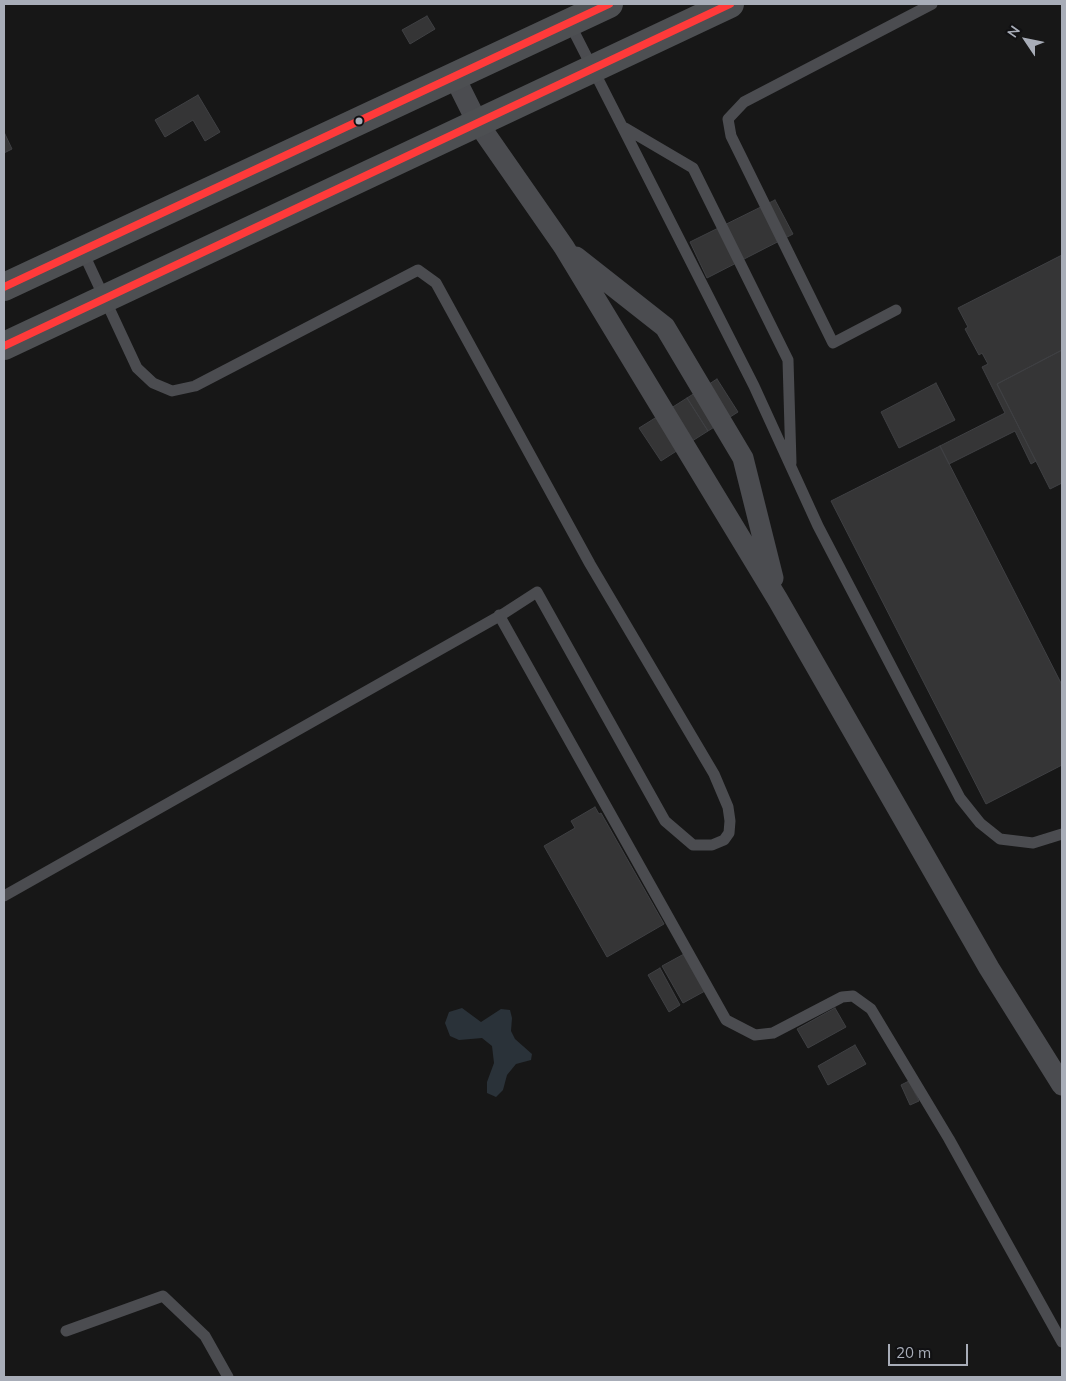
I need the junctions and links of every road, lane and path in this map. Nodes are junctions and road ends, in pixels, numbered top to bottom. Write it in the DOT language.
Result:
graph roads {
  1 [pos="609,4"];
  2 [pos="730,4"];
  3 [pos="932,4"];
  4 [pos="569,22"];
  5 [pos="592,69"];
  6 [pos="454,76"];
  7 [pos="477,122"];
  8 [pos="624,128"];
  9 [pos="564,247"];
  10 [pos="82,250"];
  11 [pos="4,287"];
  12 [pos="104,298"];
  13 [pos="896,310"];
  14 [pos="4,346"];
  15 [pos="791,467"];
  16 [pos="778,600"];
  17 [pos="499,615"];
  18 [pos="1062,834"];
  19 [pos="4,896"];
  20 [pos="1062,1085"];
  21 [pos="66,1331"];
  22 [pos="1062,1342"];
  23 [pos="228,1377"];
  1 -- 4 [label="main road"];
  2 -- 5 [label="main road"];
  3 -- 13 [label="lane"];
  4 -- 5 [label="lane"];
  4 -- 6 [label="main road"];
  5 -- 7 [label="main road"];
  5 -- 8 [label="lane"];
  6 -- 7 [label="street"];
  6 -- 10 [label="main road"];
  7 -- 9 [label="street"];
  7 -- 12 [label="main road"];
  8 -- 15 [label="lane"];
  8 -- 15 [label="lane"];
  9 -- 16 [label="street"];
  9 -- 16 [label="street"];
  10 -- 11 [label="main road"];
  10 -- 12 [label="lane"];
  12 -- 14 [label="main road"];
  12 -- 17 [label="lane"];
  15 -- 18 [label="lane"];
  16 -- 20 [label="street"];
  17 -- 19 [label="lane"];
  17 -- 22 [label="lane"];
  21 -- 23 [label="lane"];
}
